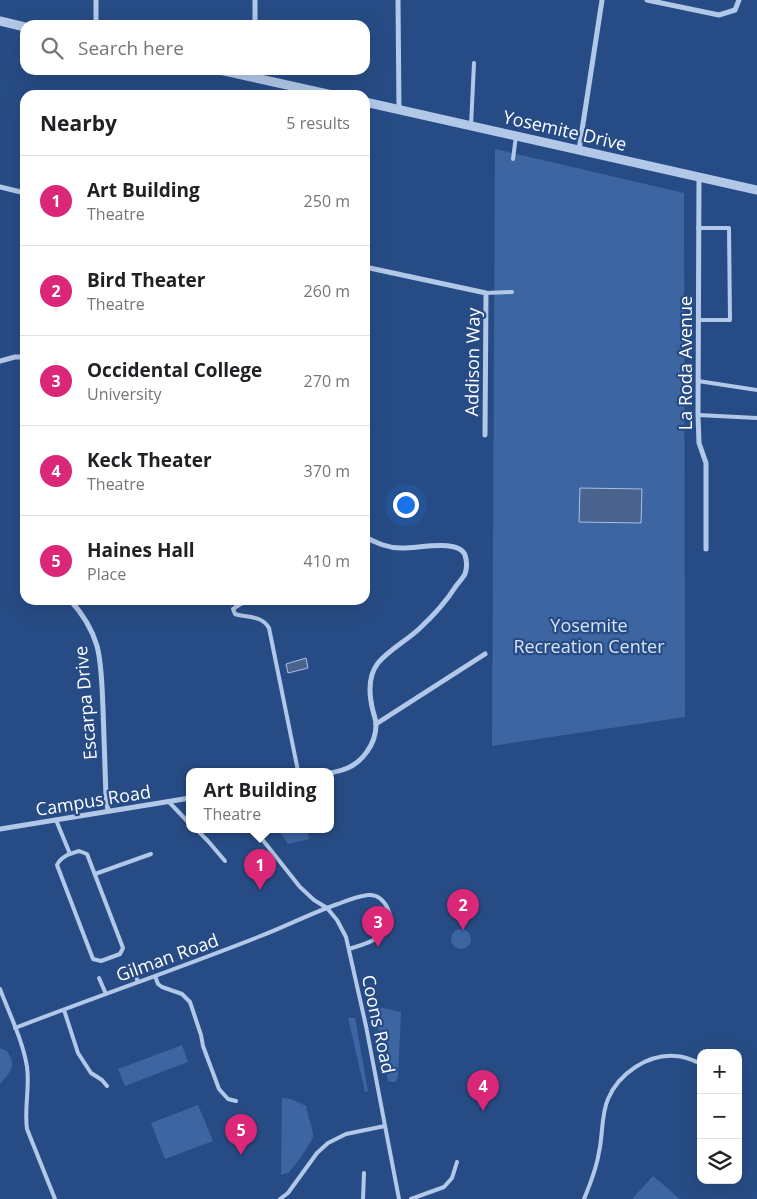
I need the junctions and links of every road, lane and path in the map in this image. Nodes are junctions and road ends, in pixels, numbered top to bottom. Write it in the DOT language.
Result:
graph roads {
  1 [pos="96,0"];
  2 [pos="255,0"];
  3 [pos="398,0"];
  4 [pos="602,0"];
  5 [pos="647,0"];
  6 [pos="739,0"];
  7 [pos="96,20"];
  8 [pos="255,20"];
  9 [pos="0,21"];
  10 [pos="20,26"];
  11 [pos="474,62"];
  12 [pos="258,75"];
  13 [pos="312,90"];
  14 [pos="370,103"];
  15 [pos="399,110"];
  16 [pos="471,126"];
  17 [pos="516,136"];
  18 [pos="579,150"];
  19 [pos="513,159"];
  20 [pos="699,176"];
  21 [pos="0,187"];
  22 [pos="757,190"];
  23 [pos="20,192"];
  24 [pos="698,228"];
  25 [pos="370,268"];
  26 [pos="512,292"];
  27 [pos="486,293"];
  28 [pos="699,320"];
  29 [pos="20,357"];
  30 [pos="0,361"];
  31 [pos="698,381"];
  32 [pos="757,390"];
  33 [pos="698,415"];
  34 [pos="757,418"];
  35 [pos="484,435"];
  36 [pos="370,540"];
  37 [pos="706,549"];
  38 [pos="74,605"];
  39 [pos="239,605"];
  40 [pos="485,654"];
  41 [pos="376,724"];
  42 [pos="297,768"];
  43 [pos="334,771"];
  44 [pos="186,799"];
  45 [pos="169,802"];
  46 [pos="108,812"];
  47 [pos="56,820"];
  48 [pos="186,820"];
  49 [pos="0,829"];
  50 [pos="200,833"];
  51 [pos="257,833"];
  52 [pos="70,854"];
  53 [pos="151,854"];
  54 [pos="225,861"];
  55 [pos="95,874"];
  56 [pos="327,908"];
  57 [pos="350,949"];
  58 [pos="132,965"];
  59 [pos="155,976"];
  60 [pos="99,978"];
  61 [pos="138,982"];
  62 [pos="0,989"];
  63 [pos="106,994"];
  64 [pos="64,1010"];
  65 [pos="15,1028"];
  66 [pos="697,1062"];
  67 [pos="108,1086"];
  68 [pos="236,1101"];
  69 [pos="385,1126"];
  70 [pos="457,1162"];
  71 [pos="364,1173"];
  72 [pos="55,1199"];
  73 [pos="280,1199"];
  74 [pos="363,1199"];
  75 [pos="399,1199"];
  76 [pos="411,1199"];
  77 [pos="584,1199"];
  1 -- 7 [label="street"];
  2 -- 8 [label="street"];
  3 -- 15 [label="street"];
  4 -- 18 [label="street"];
  5 -- 6 [label="street"];
  9 -- 10 [label="street"];
  11 -- 16 [label="lane"];
  12 -- 13 [label="street"];
  14 -- 15 [label="street, Yosemite Drive"];
  15 -- 16 [label="street, Yosemite Drive"];
  16 -- 17 [label="street, Yosemite Drive"];
  17 -- 18 [label="street, Yosemite Drive"];
  17 -- 19 [label="lane"];
  18 -- 20 [label="street, Yosemite Drive"];
  20 -- 22 [label="street, Yosemite Drive"];
  20 -- 24 [label="street, La Roda Avenue"];
  21 -- 23 [label="street"];
  24 -- 28 [label="street, La Roda Avenue"];
  24 -- 28 [label="lane"];
  25 -- 27 [label="street, Addison Way"];
  26 -- 27 [label="lane"];
  27 -- 35 [label="street, Addison Way"];
  28 -- 31 [label="street, La Roda Avenue"];
  29 -- 30 [label="street"];
  31 -- 32 [label="lane"];
  31 -- 33 [label="street, La Roda Avenue"];
  33 -- 34 [label="lane"];
  33 -- 37 [label="street, La Roda Avenue"];
  36 -- 41 [label="street"];
  38 -- 46 [label="street, Escarpa Drive"];
  39 -- 42 [label="lane"];
  40 -- 41 [label="street"];
  41 -- 43 [label="street"];
  44 -- 45 [label="street, Campus Road"];
  45 -- 46 [label="street, Campus Road"];
  45 -- 48 [label="lane"];
  46 -- 47 [label="street, Campus Road"];
  47 -- 49 [label="street, Campus Road"];
  47 -- 52 [label="lane"];
  50 -- 54 [label="lane"];
  51 -- 56 [label="lane, Coons Road"];
  52 -- 55 [label="lane"];
  52 -- 55 [label="lane"];
  53 -- 55 [label="lane"];
  56 -- 57 [label="lane, Coons Road"];
  56 -- 57 [label="lane, Gilman Road"];
  56 -- 59 [label="lane, Gilman Road"];
  57 -- 69 [label="lane, Coons Road"];
  58 -- 61 [label="lane"];
  59 -- 61 [label="lane, Gilman Road"];
  59 -- 68 [label="lane"];
  60 -- 63 [label="lane"];
  61 -- 63 [label="lane, Gilman Road"];
  62 -- 65 [label="lane"];
  63 -- 64 [label="lane, Gilman Road"];
  64 -- 65 [label="lane, Gilman Road"];
  64 -- 67 [label="lane"];
  65 -- 72 [label="lane"];
  66 -- 77 [label="lane"];
  69 -- 73 [label="lane"];
  69 -- 75 [label="lane, Coons Road"];
  70 -- 76 [label="lane"];
  71 -- 74 [label="lane"];
}
